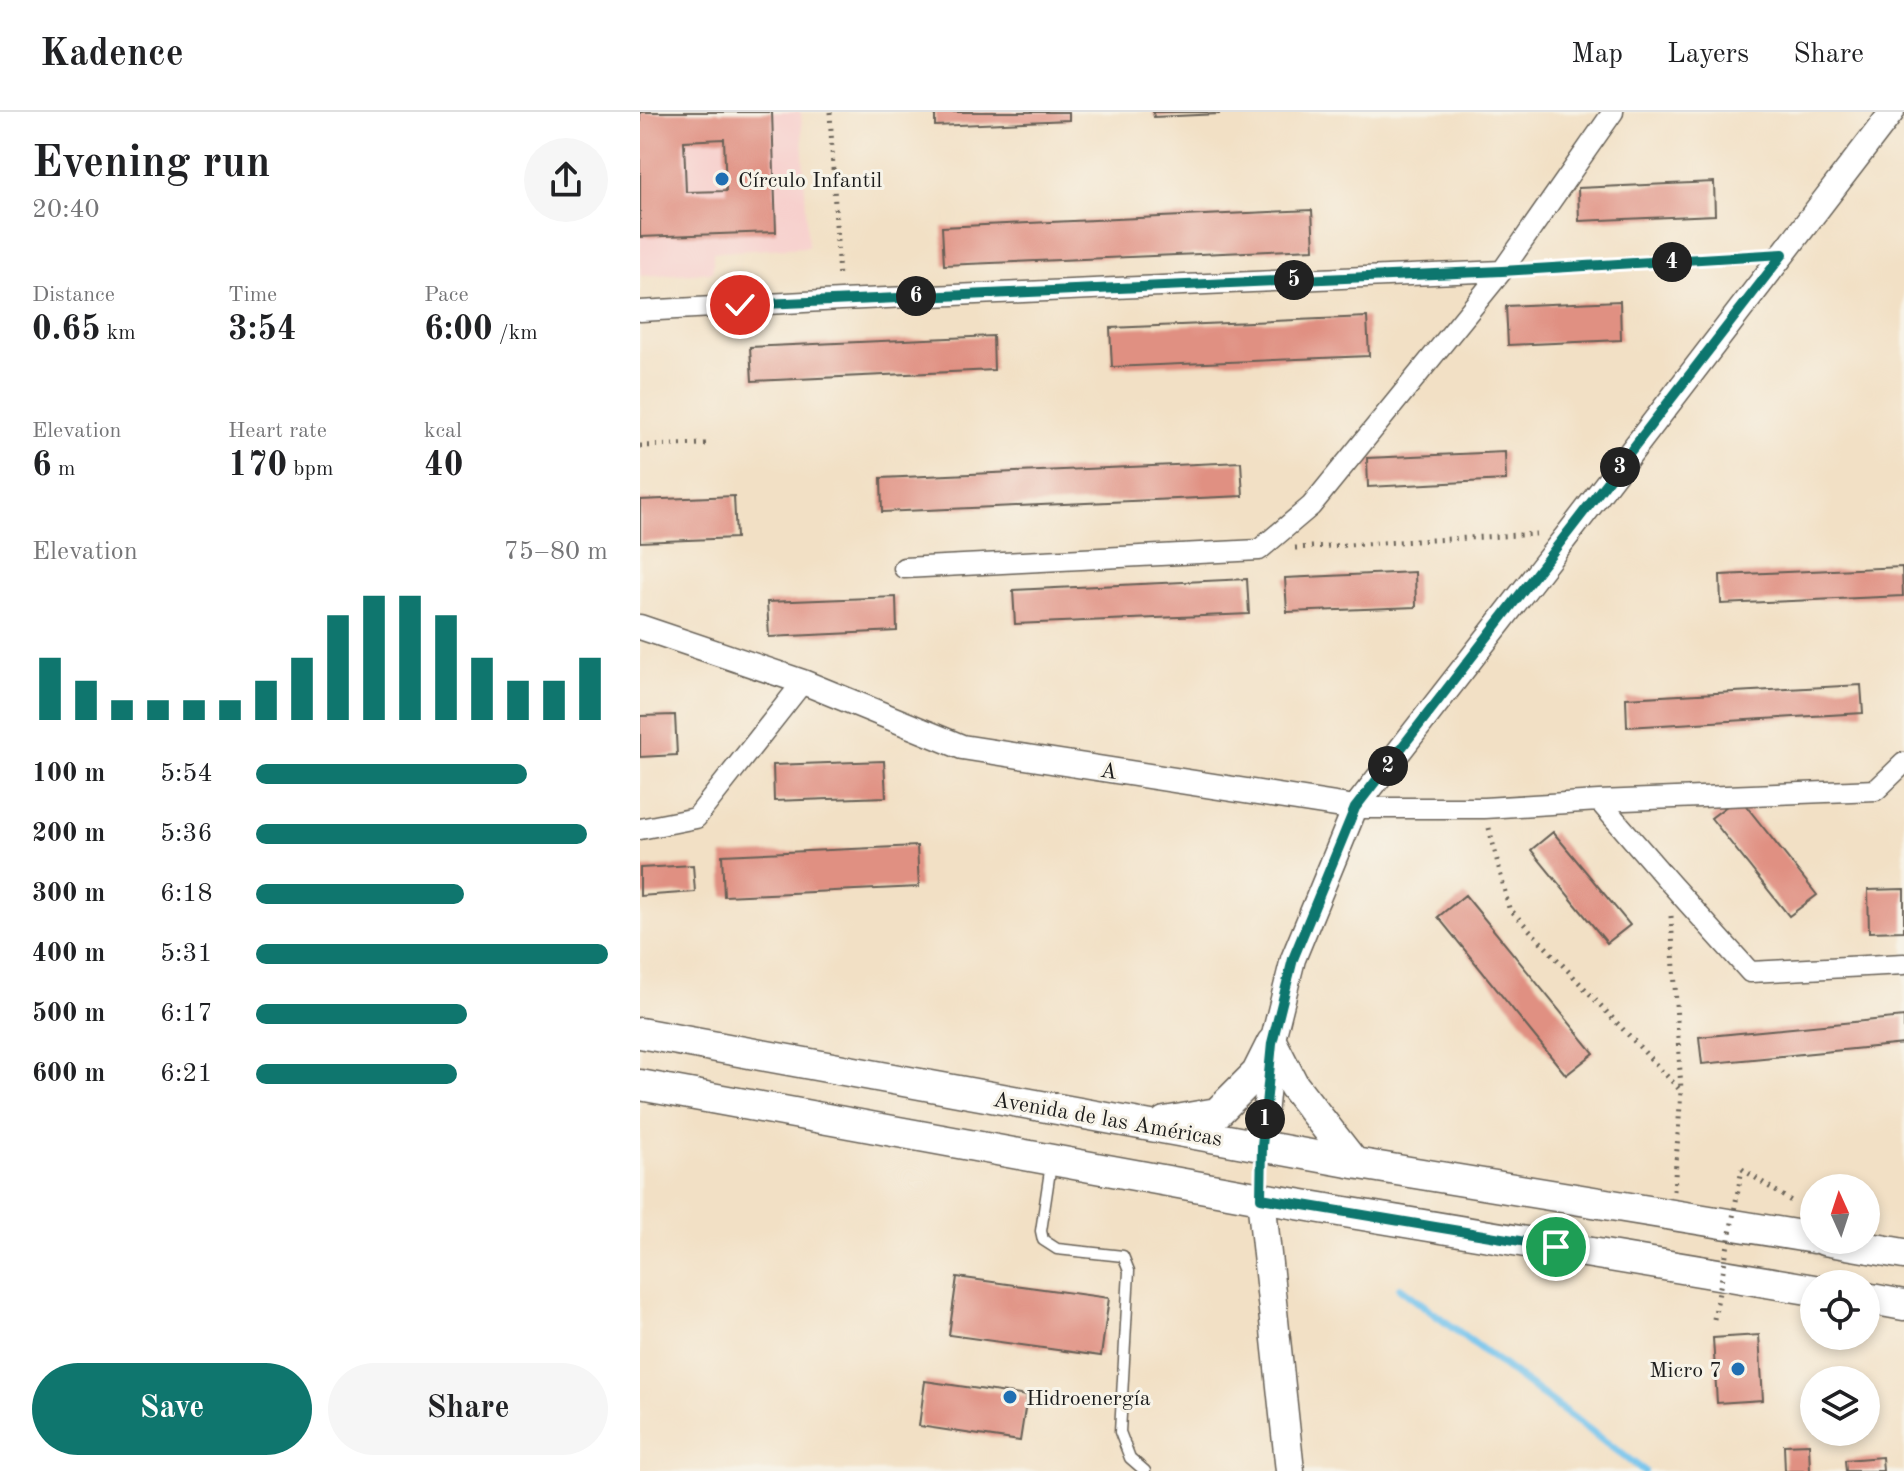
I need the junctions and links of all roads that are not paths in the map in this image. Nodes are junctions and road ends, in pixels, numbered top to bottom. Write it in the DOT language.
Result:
graph roads {
  1 [pos="1613,112"];
  2 [pos="1892,112"];
  3 [pos="1502,271"];
  4 [pos="640,311"];
  5 [pos="904,568"];
  6 [pos="640,627"];
  7 [pos="803,682"];
  8 [pos="1904,763"];
  9 [pos="1599,801"];
  10 [pos="1355,808"];
  11 [pos="640,829"];
  12 [pos="1904,964"];
  13 [pos="640,1033"];
  14 [pos="1272,1043"];
  15 [pos="640,1085"];
  16 [pos="1145,1126"];
  17 [pos="1262,1146"];
  18 [pos="1052,1159"];
  19 [pos="1354,1163"];
  20 [pos="1261,1198"];
  21 [pos="1800,1236"];
  22 [pos="1880,1250"];
  23 [pos="1904,1254"];
  24 [pos="1800,1288"];
  25 [pos="1880,1301"];
  26 [pos="1904,1305"];
  27 [pos="1145,1471"];
  28 [pos="1290,1471"];
  1 -- 3 [label="street"];
  2 -- 10 [label="street"];
  3 -- 4 [label="street"];
  3 -- 5 [label="street"];
  6 -- 7 [label="street, A"];
  7 -- 10 [label="street, A"];
  7 -- 11 [label="street"];
  8 -- 9 [label="street, A"];
  9 -- 10 [label="street, A"];
  9 -- 12 [label="street"];
  10 -- 14 [label="street"];
  13 -- 16 [label="main road, Avenida de las Américas"];
  14 -- 16 [label="main road"];
  14 -- 17 [label="street"];
  14 -- 19 [label="main road"];
  15 -- 18 [label="main road"];
  16 -- 17 [label="main road, Avenida de las Américas"];
  17 -- 19 [label="main road, Avenida de las Américas"];
  17 -- 20 [label="main road"];
  18 -- 20 [label="main road"];
  18 -- 27 [label="lane"];
  19 -- 21 [label="main road, Avenida de las Américas"];
  20 -- 24 [label="main road"];
  20 -- 28 [label="main road"];
  22 -- 23 [label="main road"];
  25 -- 26 [label="main road"];
}
